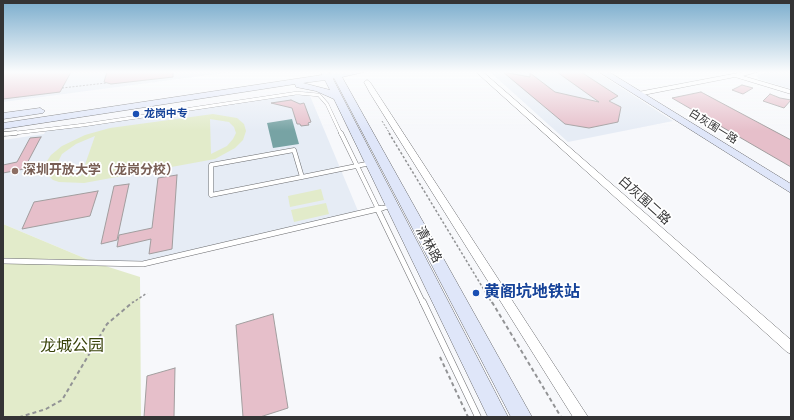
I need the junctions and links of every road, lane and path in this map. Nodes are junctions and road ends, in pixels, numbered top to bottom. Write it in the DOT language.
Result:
graph roads {
  1 [pos="196,92"];
  2 [pos="215,92"];
  3 [pos="328,92"];
  4 [pos="371,92"];
  5 [pos="501,92"];
  6 [pos="637,92"];
  7 [pos="638,92"];
  8 [pos="654,92"];
  9 [pos="341,94"];
  10 [pos="641,94"];
  11 [pos="3,116"];
  12 [pos="382,121"];
  13 [pos="356,122"];
  14 [pos="3,126"];
  15 [pos="3,134"];
  16 [pos="364,165"];
  17 [pos="302,177"];
  18 [pos="791,183"];
  19 [pos="791,189"];
  20 [pos="385,207"];
  21 [pos="3,261"];
  22 [pos="147,293"];
  23 [pos="791,348"];
  24 [pos="5,417"];
  25 [pos="478,417"];
  26 [pos="498,417"];
  27 [pos="522,417"];
  28 [pos="562,417"];
  29 [pos="581,417"];
  1 -- 11 [label="main road"];
  2 -- 14 [label="main road"];
  3 -- 9 [label="main road"];
  4 -- 29 [label="street"];
  5 -- 23 [label="street, 白灰围二路"];
  6 -- 10 [label="main road, 白灰围一路"];
  7 -- 10 [label="main road, 白灰围一路"];
  8 -- 10 [label="street"];
  9 -- 13 [label="main road, 清林路"];
  10 -- 18 [label="main road, 白灰围一路"];
  10 -- 19 [label="main road, 白灰围一路"];
  12 -- 28 [label="path"];
  13 -- 16 [label="main road, 清林路"];
  13 -- 27 [label="main road, 清林路"];
  15 -- 16 [label="lane"];
  16 -- 17 [label="lane"];
  16 -- 20 [label="main road, 清林路"];
  17 -- 17 [label="lane"];
  20 -- 21 [label="lane"];
  20 -- 25 [label="lane"];
  20 -- 26 [label="main road, 清林路"];
  22 -- 24 [label="path"];
}
